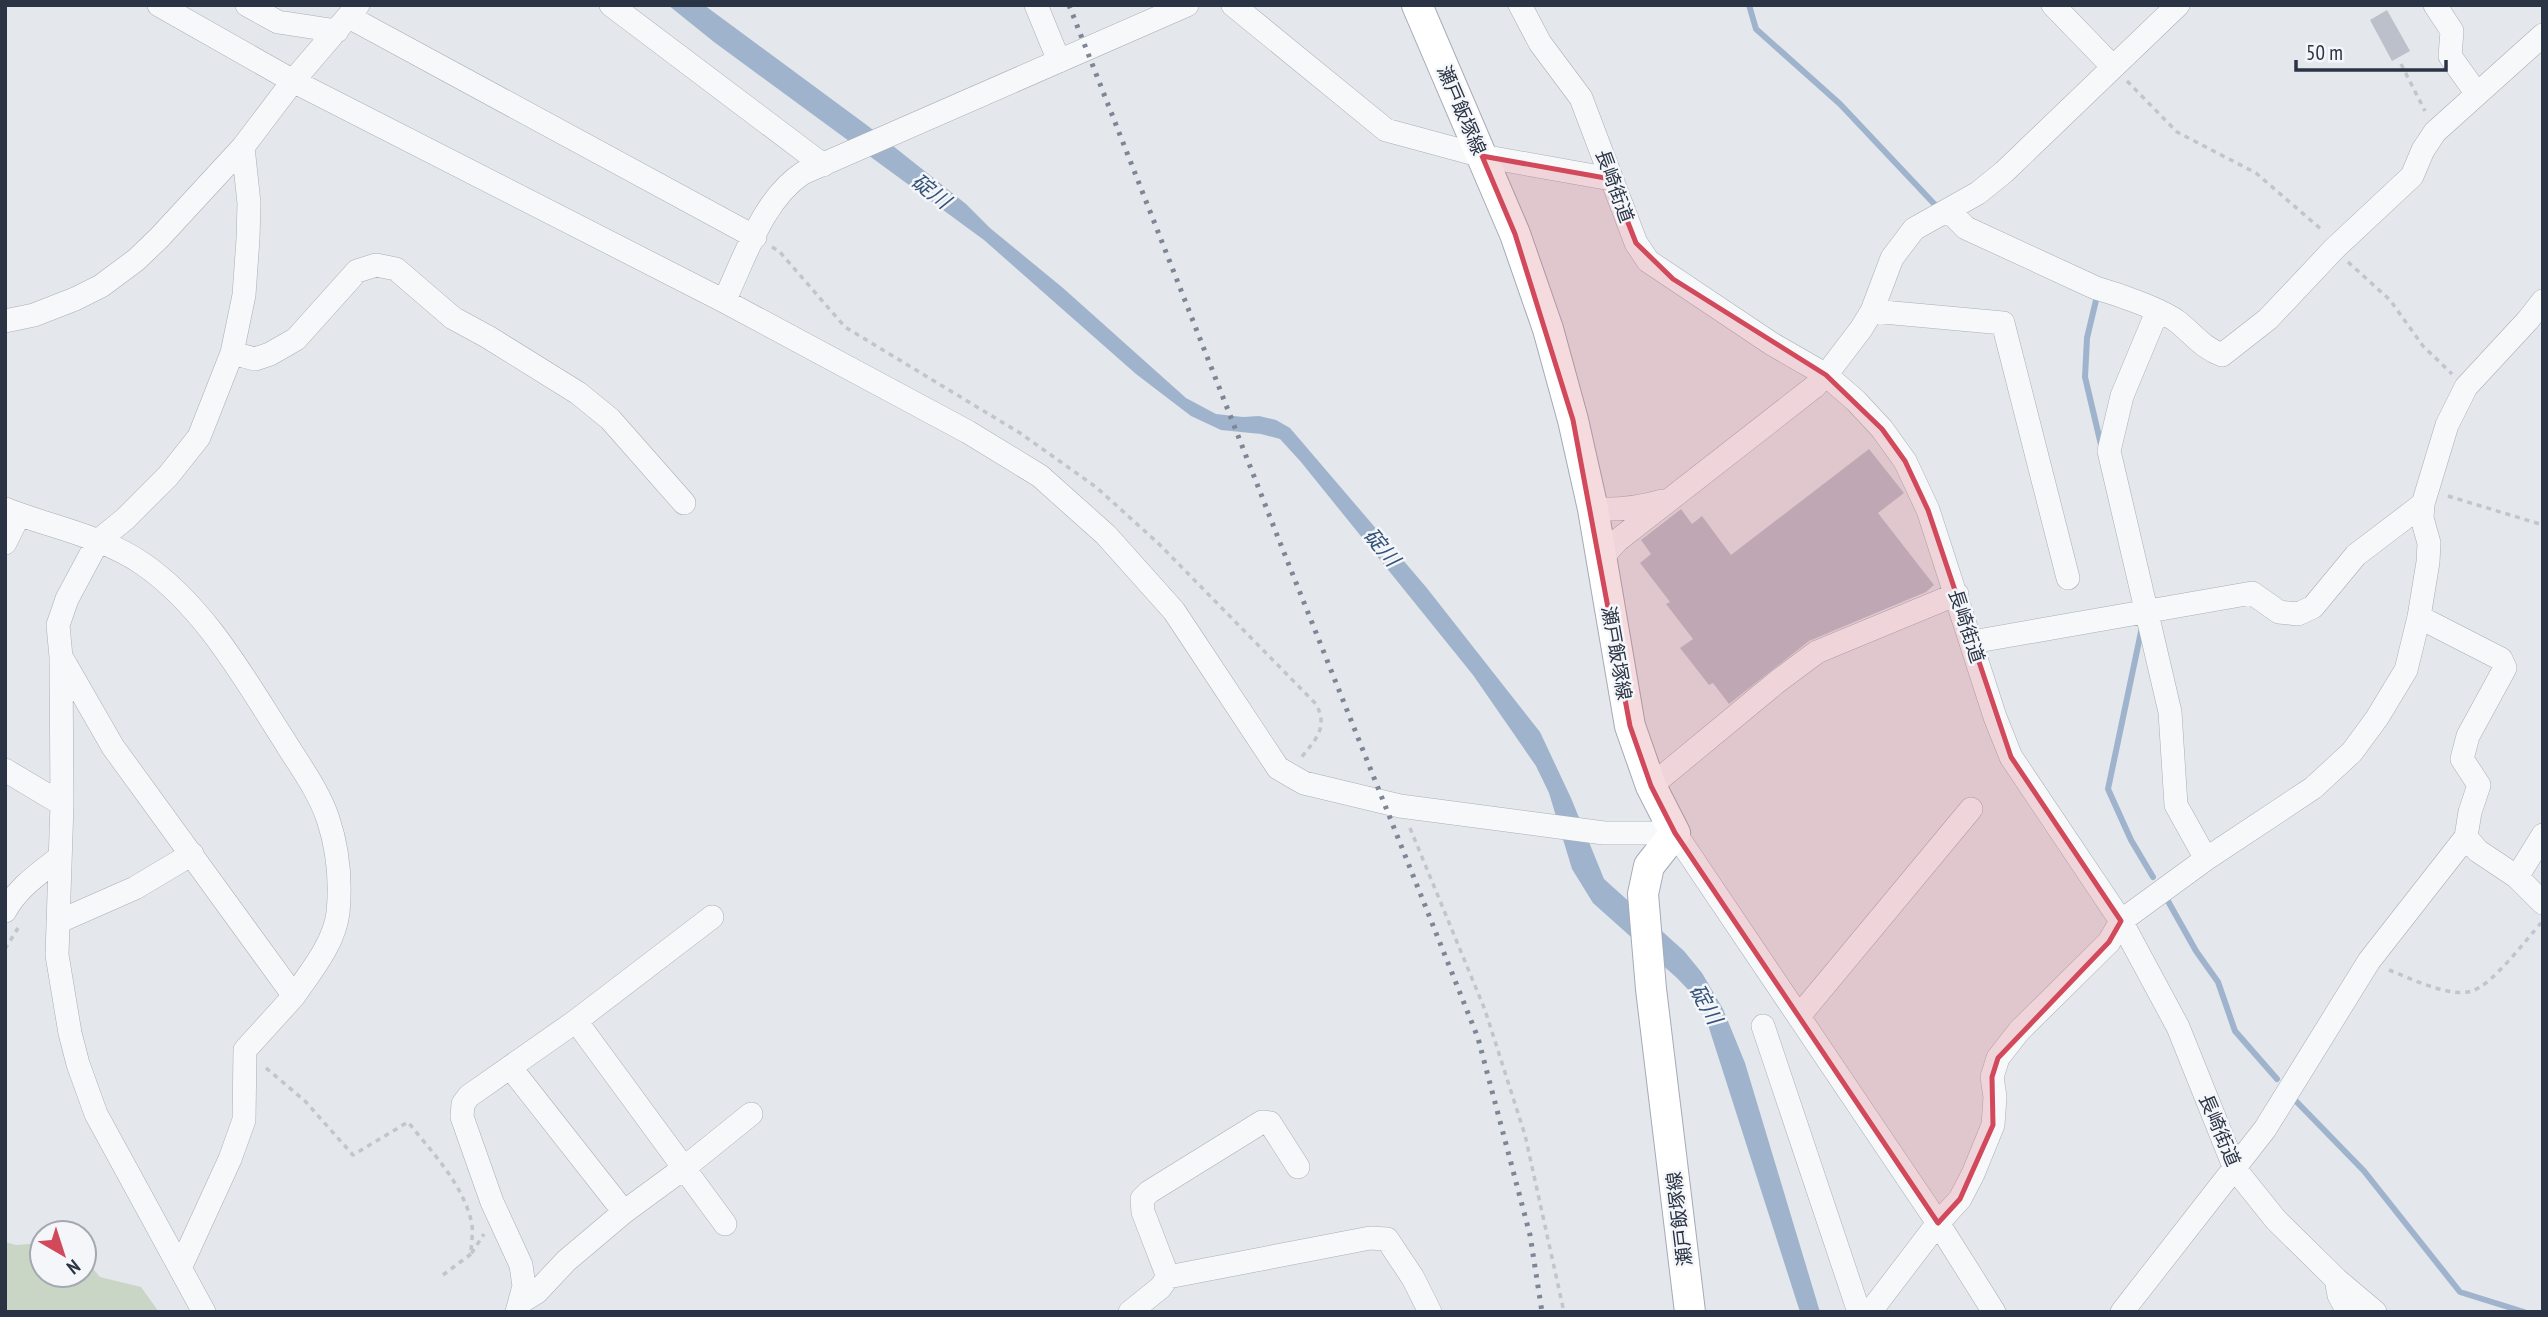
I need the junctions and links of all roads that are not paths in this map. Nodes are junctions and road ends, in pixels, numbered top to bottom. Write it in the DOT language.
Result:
graph roads {
  1 [pos="159,5"];
  2 [pos="247,5"];
  3 [pos="611,5"];
  4 [pos="1036,5"];
  5 [pos="1187,5"];
  6 [pos="1233,5"];
  7 [pos="1417,5"];
  8 [pos="1520,5"];
  9 [pos="2053,5"];
  10 [pos="2178,5"];
  11 [pos="2426,8"];
  12 [pos="348,18"];
  13 [pos="2543,35"];
  14 [pos="1059,61"];
  15 [pos="2113,67"];
  16 [pos="293,81"];
  17 [pos="2477,94"];
  18 [pos="243,146"];
  19 [pos="1482,156"];
  20 [pos="823,165"];
  21 [pos="1611,179"];
  22 [pos="1949,211"];
  23 [pos="755,237"];
  24 [pos="723,301"];
  25 [pos="2543,301"];
  26 [pos="1872,311"];
  27 [pos="2157,312"];
  28 [pos="5,321"];
  29 [pos="232,353"];
  30 [pos="1826,375"];
  31 [pos="2426,497"];
  32 [pos="1668,499"];
  33 [pos="684,503"];
  34 [pos="1593,509"];
  35 [pos="12,512"];
  36 [pos="98,541"];
  37 [pos="5,543"];
  38 [pos="1602,564"];
  39 [pos="2068,579"];
  40 [pos="1957,594"];
  41 [pos="2145,611"];
  42 [pos="2419,617"];
  43 [pos="1972,642"];
  44 [pos="61,657"];
  45 [pos="5,770"];
  46 [pos="1651,786"];
  47 [pos="62,804"];
  48 [pos="1972,809"];
  49 [pos="1675,833"];
  50 [pos="2543,835"];
  51 [pos="2466,836"];
  52 [pos="192,854"];
  53 [pos="60,857"];
  54 [pos="2206,859"];
  55 [pos="2517,877"];
  56 [pos="2543,903"];
  57 [pos="5,911"];
  58 [pos="712,917"];
  59 [pos="60,921"];
  60 [pos="2121,921"];
  61 [pos="293,996"];
  62 [pos="1799,1016"];
  63 [pos="576,1021"];
  64 [pos="1763,1026"];
  65 [pos="510,1067"];
  66 [pos="751,1114"];
  67 [pos="1298,1167"];
  68 [pos="684,1168"];
  69 [pos="2235,1169"];
  70 [pos="624,1212"];
  71 [pos="1938,1223"];
  72 [pos="725,1224"];
  73 [pos="181,1266"];
  74 [pos="1168,1277"];
  75 [pos="2336,1279"];
  76 [pos="519,1307"];
  77 [pos="204,1312"];
  78 [pos="1130,1312"];
  79 [pos="1430,1312"];
  80 [pos="1690,1312"];
  81 [pos="1859,1312"];
  82 [pos="1870,1312"];
  83 [pos="1993,1312"];
  84 [pos="2122,1312"];
  85 [pos="2348,1312"];
  86 [pos="2375,1312"];
  1 -- 16 [label="street"];
  2 -- 12 [label="street"];
  3 -- 20 [label="street"];
  4 -- 14 [label="street"];
  5 -- 14 [label="street"];
  6 -- 19 [label="street"];
  7 -- 19 [label="main road, 瀬戸飯塚線"];
  8 -- 21 [label="street, 長崎街道"];
  9 -- 15 [label="street"];
  10 -- 15 [label="street"];
  11 -- 17 [label="street"];
  12 -- 16 [label="street"];
  12 -- 23 [label="street"];
  13 -- 17 [label="street"];
  14 -- 20 [label="street"];
  15 -- 22 [label="street"];
  16 -- 18 [label="street"];
  16 -- 24 [label="street"];
  17 -- 27 [label="street"];
  18 -- 28 [label="street"];
  18 -- 29 [label="street"];
  19 -- 21 [label="street"];
  19 -- 34 [label="main road, 瀬戸飯塚線"];
  20 -- 23 [label="street"];
  21 -- 30 [label="street, 長崎街道"];
  22 -- 26 [label="street"];
  22 -- 27 [label="street"];
  23 -- 24 [label="street"];
  24 -- 49 [label="street"];
  25 -- 31 [label="street"];
  26 -- 30 [label="street"];
  26 -- 39 [label="street"];
  27 -- 41 [label="street"];
  29 -- 33 [label="street"];
  29 -- 36 [label="street"];
  30 -- 32 [label="street"];
  30 -- 40 [label="street, 長崎街道"];
  31 -- 41 [label="street"];
  31 -- 42 [label="street"];
  32 -- 34 [label="street"];
  32 -- 38 [label="street"];
  34 -- 38 [label="main road, 瀬戸飯塚線"];
  35 -- 36 [label="street"];
  35 -- 37 [label="street"];
  36 -- 44 [label="street"];
  36 -- 61 [label="street"];
  38 -- 46 [label="main road, 瀬戸飯塚線"];
  40 -- 43 [label="street, 長崎街道"];
  40 -- 46 [label="street"];
  41 -- 43 [label="street"];
  41 -- 54 [label="street"];
  42 -- 51 [label="street"];
  42 -- 54 [label="street"];
  43 -- 60 [label="street, 長崎街道"];
  44 -- 47 [label="street"];
  44 -- 52 [label="street"];
  45 -- 47 [label="street"];
  46 -- 49 [label="main road, 瀬戸飯塚線"];
  47 -- 53 [label="street"];
  48 -- 62 [label="street"];
  49 -- 62 [label="street"];
  49 -- 80 [label="main road, 瀬戸飯塚線"];
  50 -- 55 [label="street"];
  51 -- 55 [label="street"];
  51 -- 69 [label="street"];
  52 -- 59 [label="street"];
  52 -- 61 [label="street"];
  53 -- 57 [label="street"];
  53 -- 59 [label="street"];
  54 -- 60 [label="street"];
  55 -- 56 [label="street"];
  58 -- 63 [label="street"];
  59 -- 73 [label="street"];
  60 -- 69 [label="street, 長崎街道"];
  60 -- 71 [label="street"];
  61 -- 73 [label="street"];
  62 -- 71 [label="street"];
  63 -- 65 [label="street"];
  63 -- 68 [label="street"];
  64 -- 81 [label="street"];
  65 -- 70 [label="street"];
  65 -- 76 [label="street"];
  66 -- 68 [label="street"];
  67 -- 74 [label="street"];
  68 -- 70 [label="street"];
  68 -- 72 [label="street"];
  69 -- 75 [label="street, 長崎街道"];
  69 -- 84 [label="street"];
  70 -- 76 [label="street"];
  71 -- 82 [label="street"];
  71 -- 83 [label="street"];
  73 -- 77 [label="street"];
  74 -- 78 [label="street"];
  74 -- 79 [label="street"];
  75 -- 85 [label="street, 長崎街道"];
  75 -- 86 [label="street"];
}
